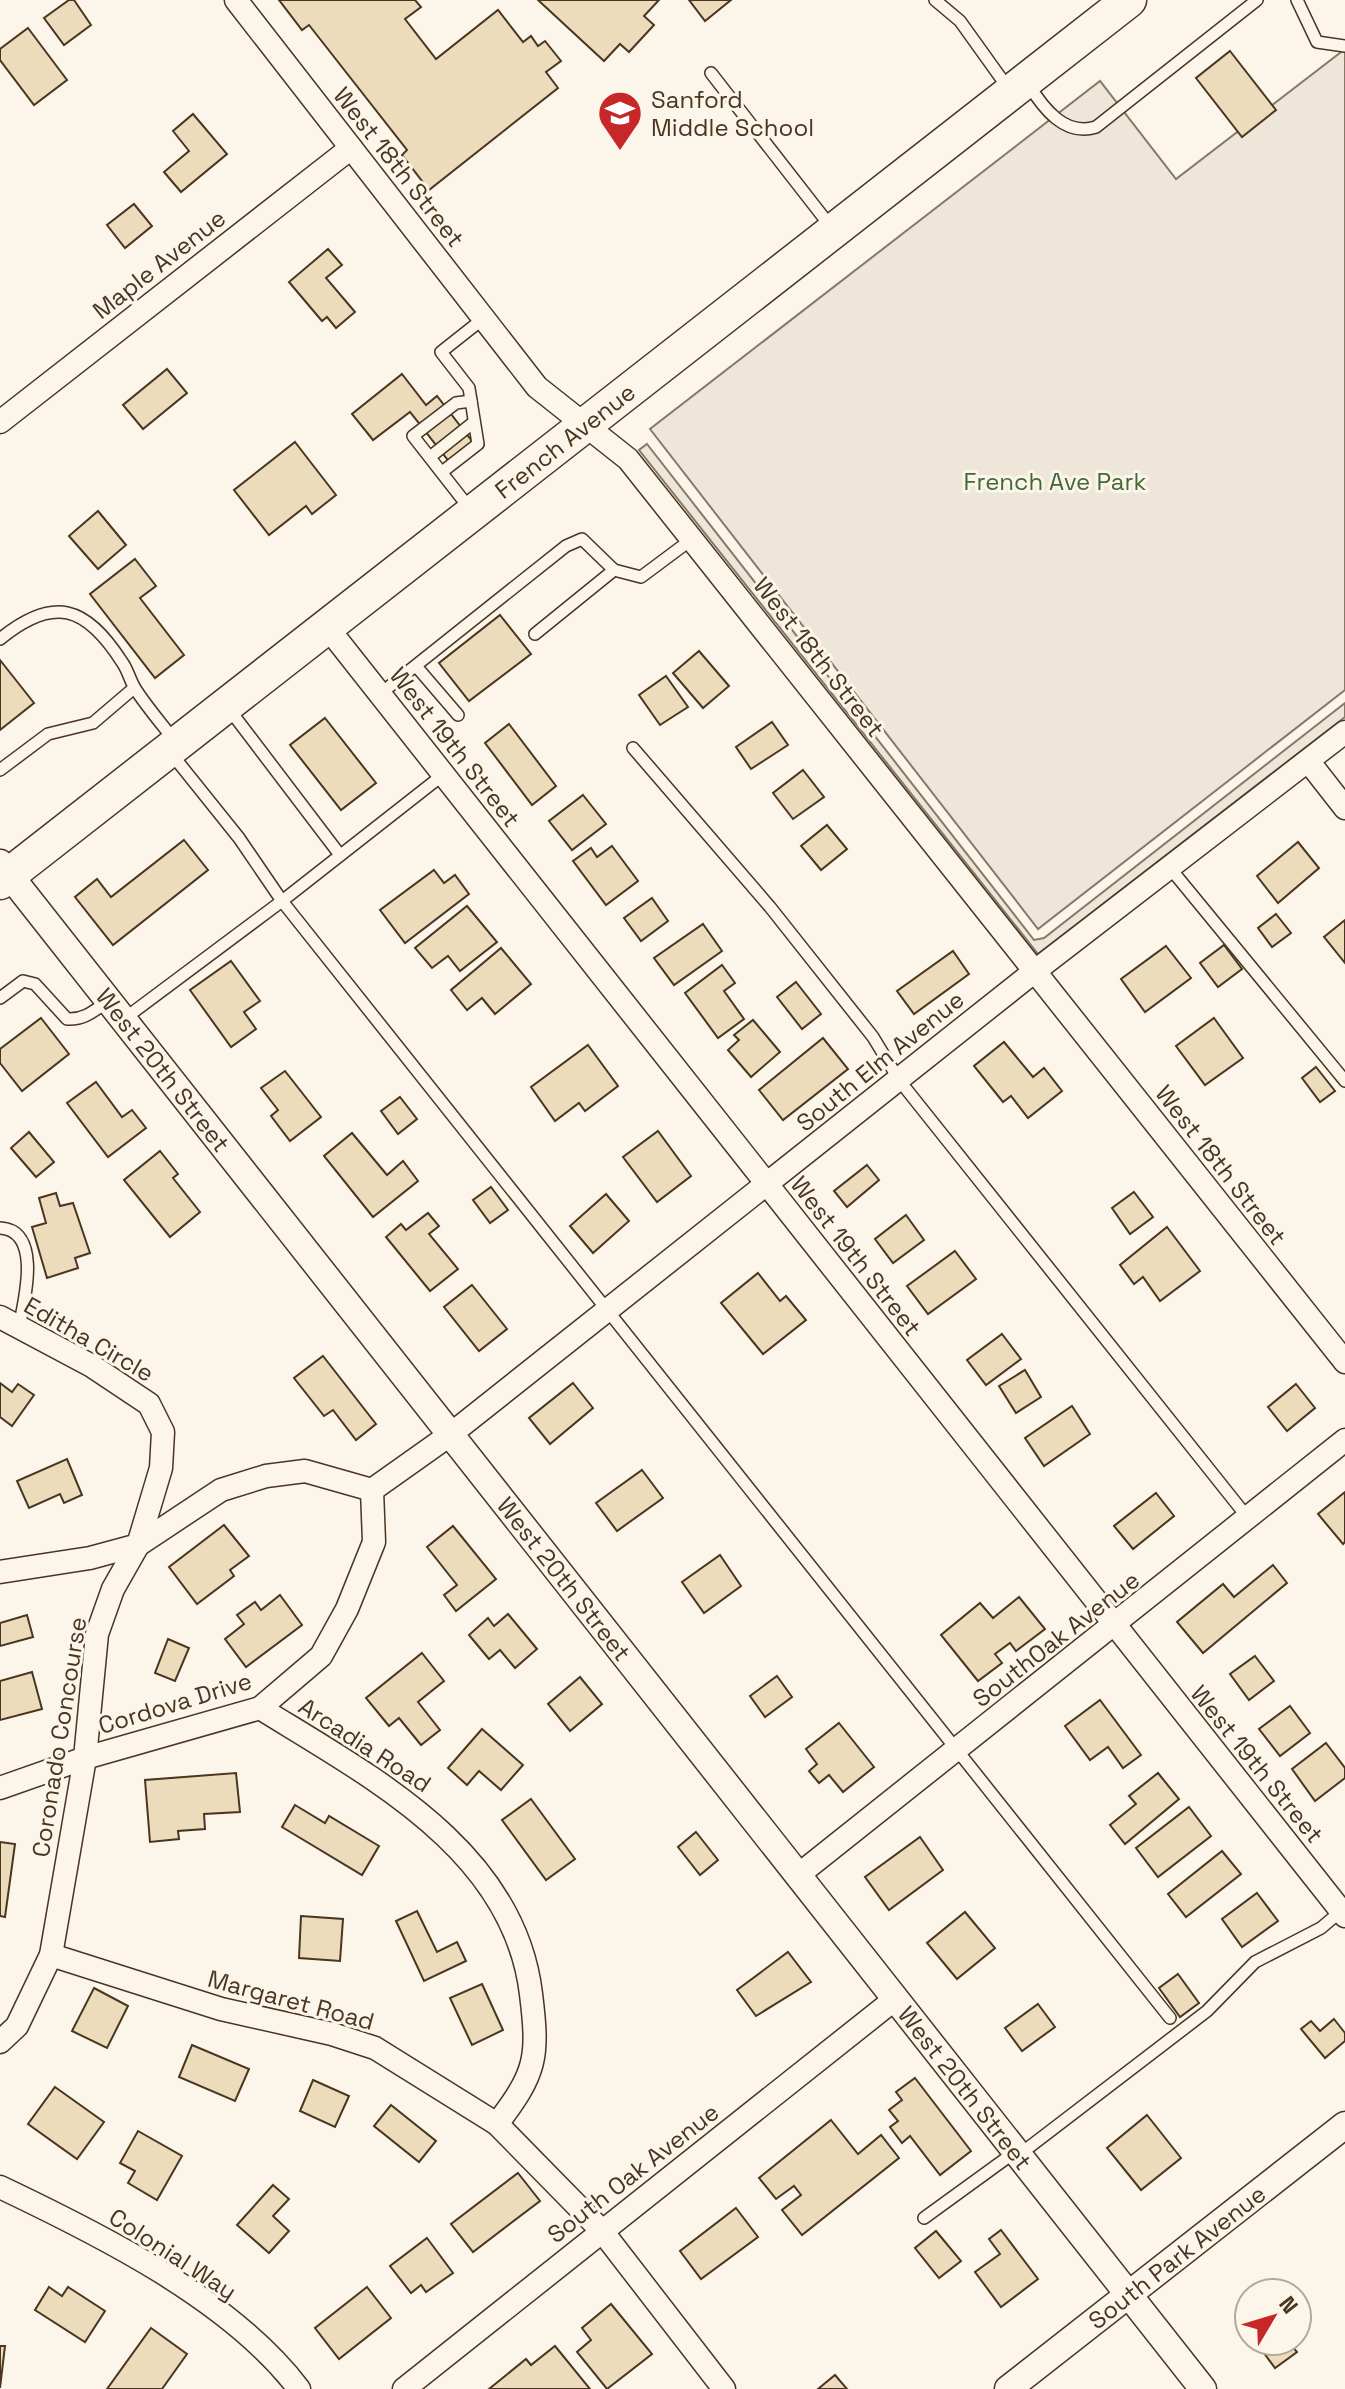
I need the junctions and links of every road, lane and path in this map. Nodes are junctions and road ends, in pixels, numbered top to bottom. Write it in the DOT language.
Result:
graph roads {
  1 [pos="236,0"];
  2 [pos="935,0"];
  3 [pos="1129,0"];
  4 [pos="1257,0"];
  5 [pos="1297,0"];
  6 [pos="1345,46"];
  7 [pos="711,73"];
  8 [pos="1018,87"];
  9 [pos="351,148"];
  10 [pos="834,231"];
  11 [pos="484,318"];
  12 [pos="471,401"];
  13 [pos="0,422"];
  14 [pos="474,422"];
  15 [pos="585,425"];
  16 [pos="430,457"];
  17 [pos="442,472"];
  18 [pos="473,513"];
  19 [pos="692,539"];
  20 [pos="614,570"];
  21 [pos="327,627"];
  22 [pos="535,634"];
  23 [pos="0,639"];
  24 [pos="416,666"];
  25 [pos="134,688"];
  26 [pos="380,694"];
  27 [pos="226,705"];
  28 [pos="458,715"];
  29 [pos="1345,732"];
  30 [pos="173,747"];
  31 [pos="633,748"];
  32 [pos="1309,762"];
  33 [pos="0,770"];
  34 [pos="444,774"];
  35 [pos="1345,808"];
  36 [pos="340,855"];
  37 [pos="1170,868"];
  38 [pos="3,873"];
  39 [pos="282,901"];
  40 [pos="1035,971"];
  41 [pos="0,998"];
  42 [pos="116,1010"];
  43 [pos="899,1080"];
  44 [pos="1345,1081"];
  45 [pos="767,1185"];
  46 [pos="1,1225"];
  47 [pos="608,1310"];
  48 [pos="10,1322"];
  49 [pos="1345,1362"];
  50 [pos="451,1434"];
  51 [pos="1345,1440"];
  52 [pos="372,1490"];
  53 [pos="1249,1518"];
  54 [pos="138,1545"];
  55 [pos="0,1572"];
  56 [pos="1114,1626"];
  57 [pos="260,1708"];
  58 [pos="958,1749"];
  59 [pos="85,1758"];
  60 [pos="0,1788"];
  61 [pos="797,1876"];
  62 [pos="1343,1909"];
  63 [pos="51,1955"];
  64 [pos="895,1999"];
  65 [pos="1170,2018"];
  66 [pos="0,2042"];
  67 [pos="497,2124"];
  68 [pos="1345,2125"];
  69 [pos="1017,2153"];
  70 [pos="0,2187"];
  71 [pos="924,2218"];
  72 [pos="602,2231"];
  73 [pos="1129,2295"];
  74 [pos="715,2386"];
  75 [pos="299,2389"];
  76 [pos="404,2389"];
  77 [pos="1008,2389"];
  78 [pos="1203,2389"];
  1 -- 9 [label="street, West 18th Street"];
  2 -- 8 [label="lane"];
  3 -- 8 [label="main road, French Avenue"];
  4 -- 8 [label="lane"];
  5 -- 6 [label="lane"];
  7 -- 10 [label="lane"];
  8 -- 10 [label="main road, French Avenue"];
  9 -- 11 [label="street, West 18th Street"];
  9 -- 13 [label="street, Maple Avenue"];
  10 -- 15 [label="main road, French Avenue"];
  11 -- 12 [label="lane"];
  11 -- 15 [label="street, West 18th Street"];
  12 -- 14 [label="lane"];
  12 -- 16 [label="lane"];
  14 -- 16 [label="lane"];
  14 -- 17 [label="lane"];
  15 -- 18 [label="main road, French Avenue"];
  15 -- 19 [label="street, West 18th Street"];
  16 -- 17 [label="lane"];
  17 -- 18 [label="lane"];
  18 -- 21 [label="main road, French Avenue"];
  19 -- 20 [label="lane"];
  19 -- 40 [label="street, West 18th Street"];
  20 -- 22 [label="lane"];
  20 -- 24 [label="lane"];
  21 -- 26 [label="street, West 19th Street"];
  21 -- 27 [label="main road, French Avenue"];
  23 -- 25 [label="lane"];
  24 -- 26 [label="lane"];
  24 -- 28 [label="lane"];
  25 -- 30 [label="lane"];
  25 -- 33 [label="lane"];
  26 -- 34 [label="street, West 19th Street"];
  27 -- 30 [label="main road, French Avenue"];
  27 -- 36 [label="lane"];
  29 -- 32 [label="street, South Elm Avenue"];
  30 -- 38 [label="main road, French Avenue"];
  30 -- 39 [label="lane"];
  31 -- 43 [label="lane"];
  32 -- 35 [label="street"];
  32 -- 37 [label="street, South Elm Avenue"];
  34 -- 36 [label="lane"];
  34 -- 45 [label="street, West 19th Street"];
  36 -- 39 [label="lane"];
  37 -- 40 [label="street, South Elm Avenue"];
  37 -- 44 [label="lane"];
  38 -- 42 [label="street, West 20th Street"];
  39 -- 42 [label="lane"];
  39 -- 47 [label="lane"];
  40 -- 43 [label="street, South Elm Avenue"];
  40 -- 49 [label="street, West 18th Street"];
  41 -- 42 [label="lane"];
  42 -- 50 [label="street, West 20th Street"];
  43 -- 45 [label="street, South Elm Avenue"];
  43 -- 53 [label="lane"];
  45 -- 47 [label="street, South Elm Avenue"];
  45 -- 56 [label="street, West 19th Street"];
  46 -- 48 [label="lane"];
  47 -- 50 [label="street, South Elm Avenue"];
  47 -- 58 [label="lane"];
  48 -- 54 [label="street, Editha Circle"];
  50 -- 52 [label="street"];
  50 -- 61 [label="street, West 20th Street"];
  51 -- 53 [label="street, SouthOak Avenue"];
  52 -- 54 [label="street, Coronado Concourse"];
  52 -- 57 [label="street, Cordova Drive"];
  53 -- 56 [label="street, SouthOak Avenue"];
  54 -- 55 [label="street"];
  54 -- 59 [label="street, Coronado Concourse"];
  56 -- 58 [label="street, SouthOak Avenue"];
  56 -- 62 [label="street, West 19th Street"];
  57 -- 59 [label="street, Cordova Drive"];
  57 -- 67 [label="street, Arcadia Road"];
  58 -- 61 [label="street, SouthOak Avenue"];
  58 -- 65 [label="lane"];
  59 -- 60 [label="street, Cordova Drive"];
  59 -- 63 [label="street, Coronado Concourse"];
  61 -- 64 [label="street, West 20th Street"];
  62 -- 69 [label="lane"];
  63 -- 66 [label="street, Coronado Concourse"];
  63 -- 67 [label="street, Margaret Road"];
  64 -- 69 [label="street, West 20th Street"];
  64 -- 72 [label="street, South Oak Avenue"];
  67 -- 72 [label="street, Margaret Road"];
  68 -- 73 [label="street, South Park Avenue"];
  69 -- 71 [label="lane"];
  69 -- 73 [label="street, West 20th Street"];
  70 -- 75 [label="street, Colonial Way"];
  72 -- 74 [label="street, Margaret Road"];
  72 -- 76 [label="street, South Oak Avenue"];
  73 -- 77 [label="street, South Park Avenue"];
  73 -- 78 [label="street, West 20th Street"];
}
